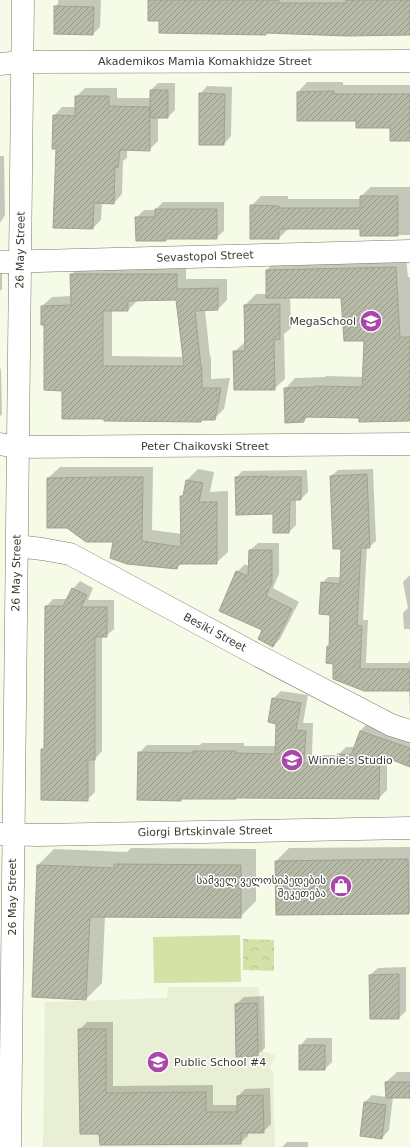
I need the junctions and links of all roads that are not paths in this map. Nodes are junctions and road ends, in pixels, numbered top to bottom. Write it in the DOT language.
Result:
graph roads {
  1 [pos="23,0"];
  2 [pos="410,61"];
  3 [pos="22,62"];
  4 [pos="0,64"];
  5 [pos="410,250"];
  6 [pos="10,261"];
  7 [pos="410,444"];
  8 [pos="9,446"];
  9 [pos="17,546"];
  10 [pos="8,568"];
  11 [pos="410,731"];
  12 [pos="410,828"];
  13 [pos="6,834"];
  14 [pos="10,1147"];
  1 -- 3 [label="street, 26 May Street"];
  2 -- 3 [label="street, Akademikos Mamia Komakhidze Street"];
  3 -- 4 [label="street, Akademikos Mamia Komakhidze Street"];
  3 -- 6 [label="street, 26 May Street"];
  5 -- 6 [label="street, Sevastopol Street"];
  6 -- 8 [label="street, 26 May Street"];
  7 -- 8 [label="street, Peter Chaikovski Street"];
  8 -- 9 [label="street, 26 May Street"];
  9 -- 10 [label="street, 26 May Street"];
  9 -- 11 [label="street, Besiki Street"];
  10 -- 13 [label="street, 26 May Street"];
  12 -- 13 [label="street, Giorgi Brtskinvale Street"];
  13 -- 14 [label="street, 26 May Street"];
}
